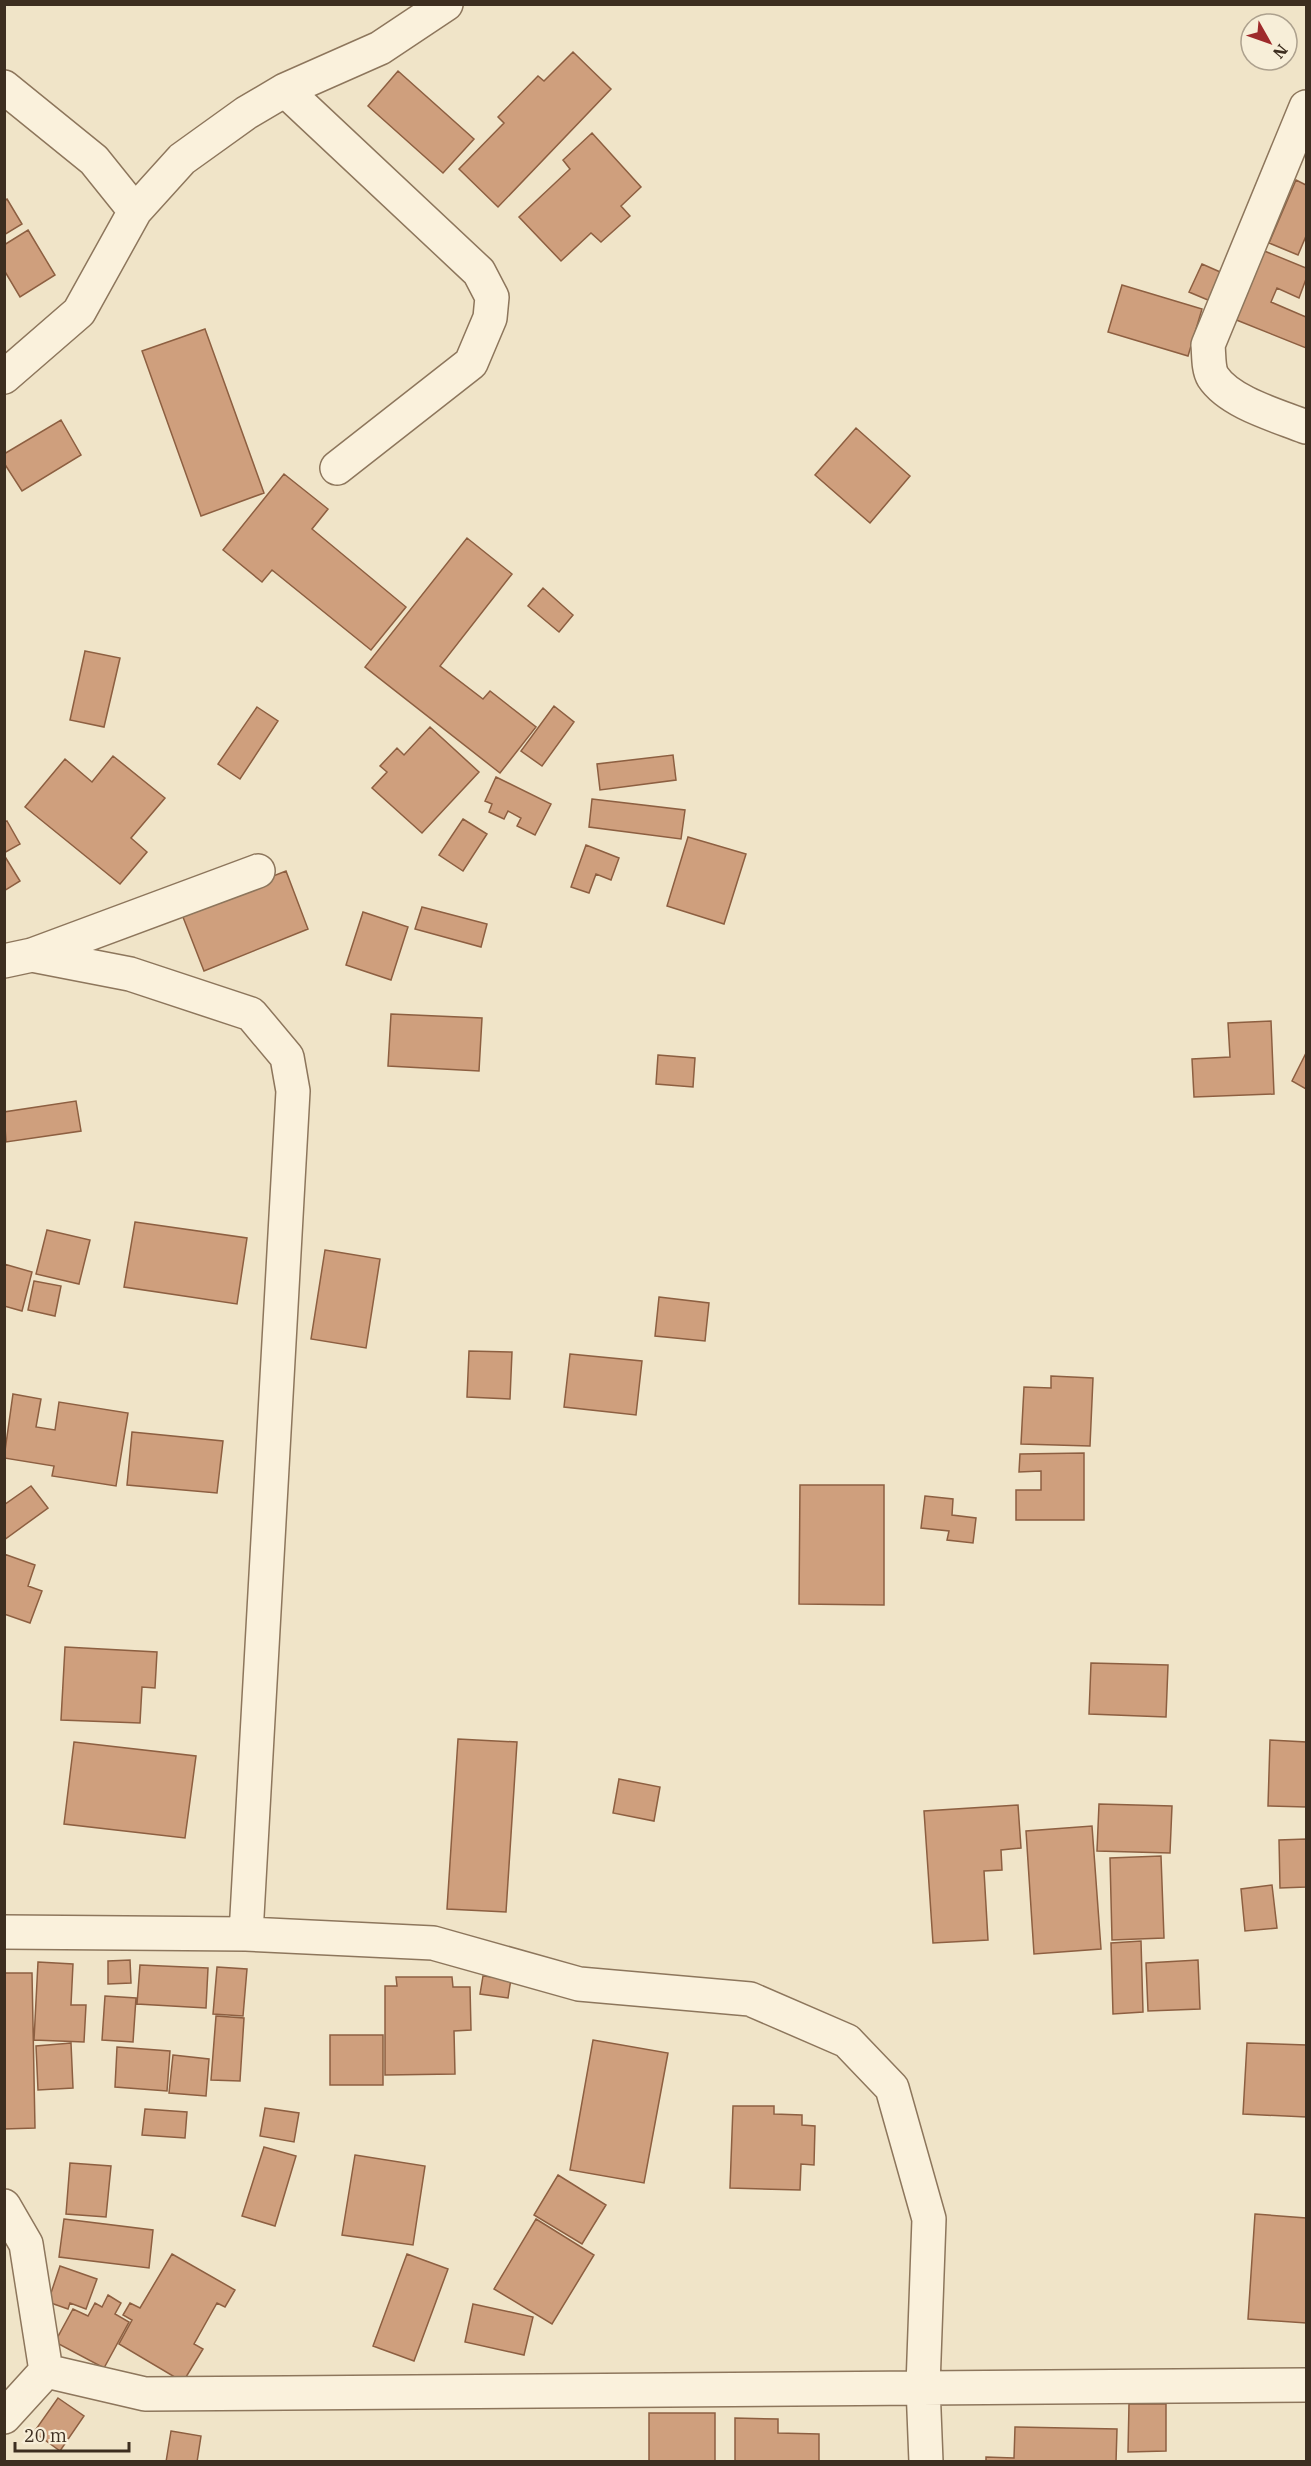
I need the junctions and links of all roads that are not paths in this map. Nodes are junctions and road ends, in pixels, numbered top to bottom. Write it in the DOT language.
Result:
graph roads {
  1 [pos="446,4"];
  2 [pos="4,87"];
  3 [pos="285,90"];
  4 [pos="1306,107"];
  5 [pos="135,211"];
  6 [pos="4,377"];
  7 [pos="1306,427"];
  8 [pos="338,468"];
  9 [pos="258,871"];
  10 [pos="18,958"];
  11 [pos="4,1932"];
  12 [pos="246,1934"];
  13 [pos="4,2206"];
  14 [pos="46,2371"];
  15 [pos="1306,2385"];
  16 [pos="923,2386"];
  17 [pos="4,2417"];
  18 [pos="926,2462"];
  1 -- 3 [label="street"];
  2 -- 5 [label="street"];
  3 -- 5 [label="street"];
  3 -- 8 [label="street"];
  4 -- 7 [label="street"];
  5 -- 6 [label="street"];
  9 -- 10 [label="street"];
  10 -- 12 [label="street"];
  11 -- 12 [label="street"];
  12 -- 16 [label="street"];
  13 -- 14 [label="street"];
  14 -- 16 [label="street"];
  14 -- 17 [label="street"];
  15 -- 16 [label="street"];
  16 -- 18 [label="street"];
}
